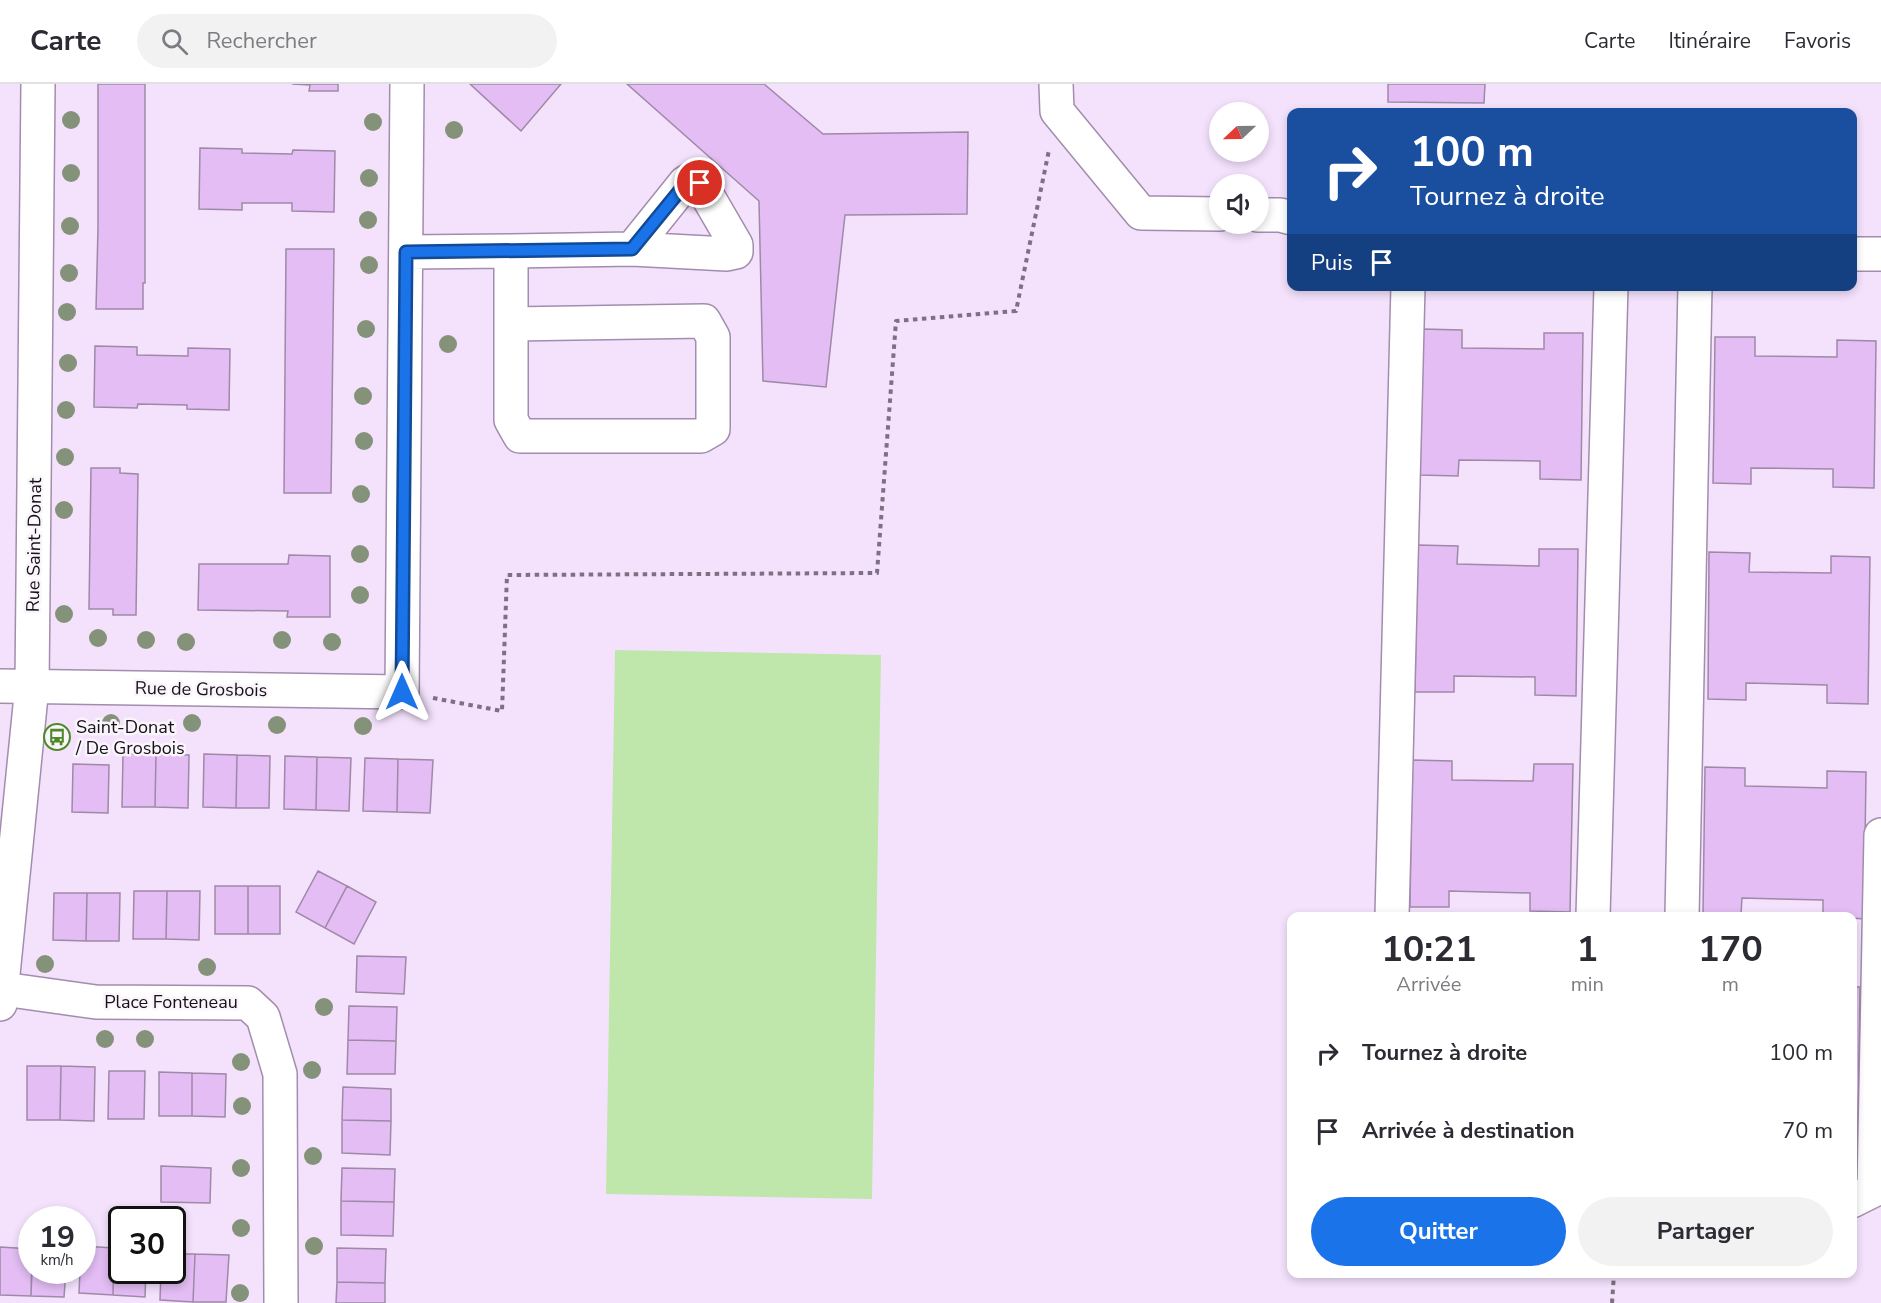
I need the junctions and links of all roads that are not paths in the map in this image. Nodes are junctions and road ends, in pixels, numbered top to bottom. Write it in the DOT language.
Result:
graph roads {
  1 [pos="38,84"];
  2 [pos="407,84"];
  3 [pos="1056,98"];
  4 [pos="1209,214"];
  5 [pos="1269,215"];
  6 [pos="1287,217"];
  7 [pos="632,249"];
  8 [pos="511,251"];
  9 [pos="406,252"];
  10 [pos="1857,254"];
  11 [pos="1881,254"];
  12 [pos="1408,291"];
  13 [pos="1611,291"];
  14 [pos="1695,291"];
  15 [pos="511,324"];
  16 [pos="0,686"];
  17 [pos="32,686"];
  18 [pos="1881,835"];
  19 [pos="1392,912"];
  20 [pos="1593,912"];
  21 [pos="1682,912"];
  22 [pos="1,996"];
  23 [pos="1857,1198"];
  24 [pos="281,1303"];
  1 -- 17 [label="street, Rue Saint-Donat"];
  2 -- 9 [label="street"];
  3 -- 4 [label="street"];
  5 -- 6 [label="street"];
  7 -- 8 [label="street"];
  8 -- 9 [label="street"];
  8 -- 15 [label="street"];
  9 -- 17 [label="street, Rue de Grosbois"];
  10 -- 11 [label="street"];
  12 -- 19 [label="street"];
  13 -- 20 [label="street"];
  14 -- 21 [label="street"];
  15 -- 15 [label="street"];
  16 -- 17 [label="street, Rue de Grosbois"];
  17 -- 22 [label="street, Rue Saint-Donat"];
  18 -- 23 [label="street"];
  22 -- 24 [label="street, Place Fonteneau"];
}
